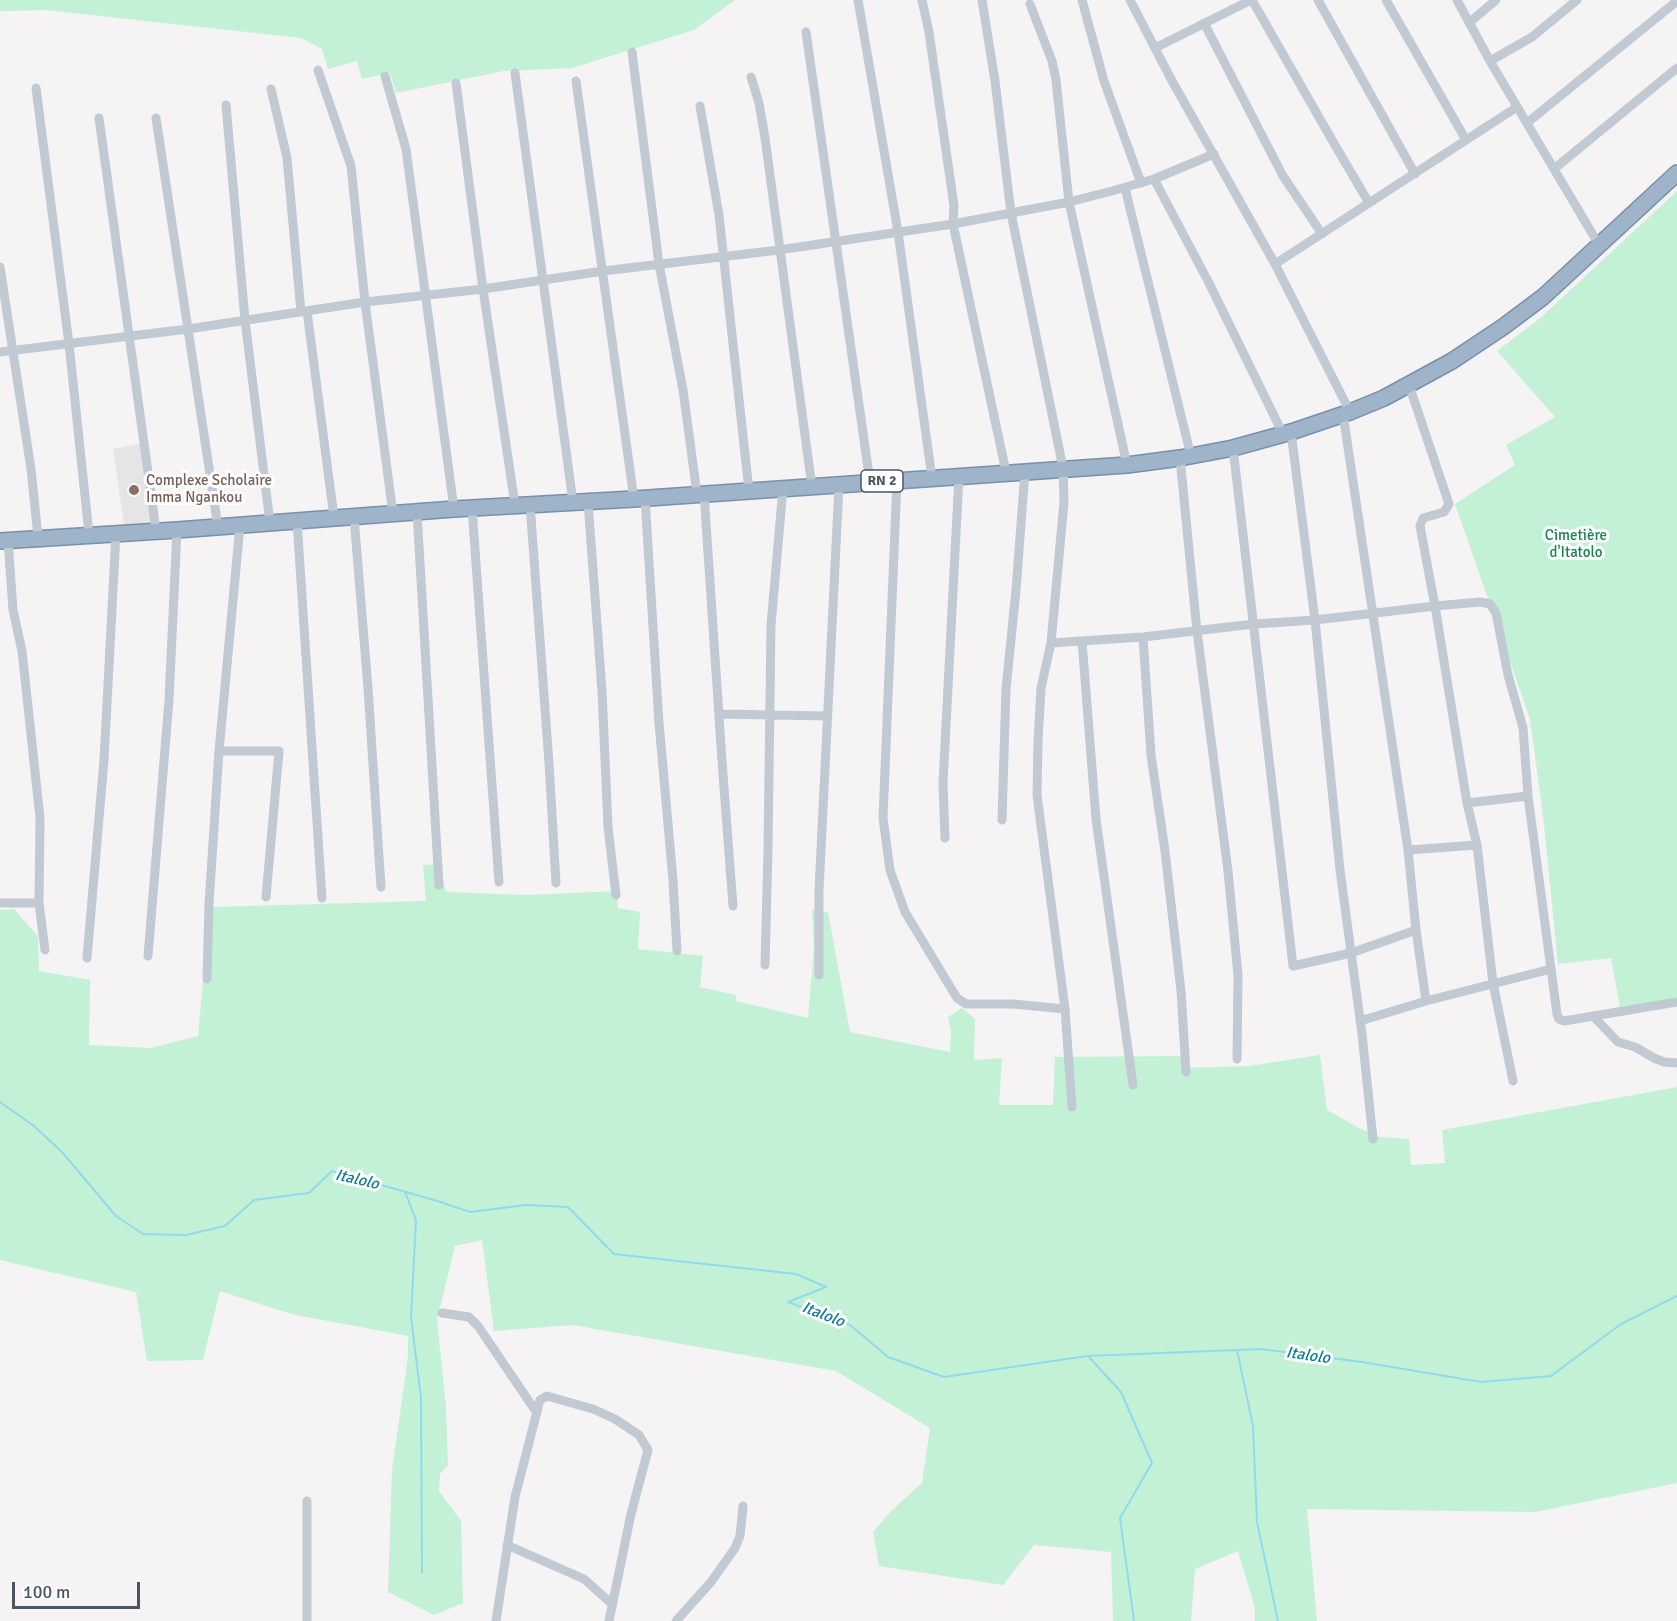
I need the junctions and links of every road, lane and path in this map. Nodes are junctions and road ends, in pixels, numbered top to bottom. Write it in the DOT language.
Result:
graph roads {
  1 [pos="858,0"];
  2 [pos="922,0"];
  3 [pos="982,0"];
  4 [pos="1082,0"];
  5 [pos="1130,0"];
  6 [pos="1252,0"];
  7 [pos="1318,0"];
  8 [pos="1386,0"];
  9 [pos="1457,0"];
  10 [pos="1496,0"];
  11 [pos="1577,0"];
  12 [pos="1677,1"];
  13 [pos="1030,4"];
  14 [pos="1470,22"];
  15 [pos="1204,23"];
  16 [pos="806,32"];
  17 [pos="1155,48"];
  18 [pos="632,52"];
  19 [pos="1490,61"];
  20 [pos="1677,68"];
  21 [pos="318,70"];
  22 [pos="516,73"];
  23 [pos="385,75"];
  24 [pos="751,77"];
  25 [pos="576,81"];
  26 [pos="456,83"];
  27 [pos="36,88"];
  28 [pos="272,89"];
  29 [pos="226,105"];
  30 [pos="700,105"];
  31 [pos="1517,107"];
  32 [pos="99,118"];
  33 [pos="156,118"];
  34 [pos="1527,123"];
  35 [pos="1466,140"];
  36 [pos="1214,154"];
  37 [pos="1554,169"];
  38 [pos="1677,173"];
  39 [pos="1416,174"];
  40 [pos="1154,179"];
  41 [pos="1141,183"];
  42 [pos="1125,188"];
  43 [pos="1069,202"];
  44 [pos="1369,203"];
  45 [pos="1011,213"];
  46 [pos="953,224"];
  47 [pos="898,232"];
  48 [pos="1322,234"];
  49 [pos="837,240"];
  50 [pos="1599,245"];
  51 [pos="779,250"];
  52 [pos="723,255"];
  53 [pos="659,264"];
  54 [pos="1275,264"];
  55 [pos="0,267"];
  56 [pos="603,271"];
  57 [pos="543,279"];
  58 [pos="483,289"];
  59 [pos="425,295"];
  60 [pos="365,302"];
  61 [pos="304,312"];
  62 [pos="245,320"];
  63 [pos="188,329"];
  64 [pos="128,337"];
  65 [pos="69,345"];
  66 [pos="13,350"];
  67 [pos="0,352"];
  68 [pos="1409,385"];
  69 [pos="1347,413"];
  70 [pos="1287,433"];
  71 [pos="1233,448"];
  72 [pos="1185,457"];
  73 [pos="1126,465"];
  74 [pos="1063,468"];
  75 [pos="1024,471"];
  76 [pos="1006,472"];
  77 [pos="959,476"];
  78 [pos="932,478"];
  79 [pos="897,480"];
  80 [pos="870,482"];
  81 [pos="839,485"];
  82 [pos="812,487"];
  83 [pos="783,488"];
  84 [pos="749,491"];
  85 [pos="701,493"];
  86 [pos="640,498"];
  87 [pos="580,502"];
  88 [pos="523,505"];
  89 [pos="472,508"];
  90 [pos="454,509"];
  91 [pos="417,512"];
  92 [pos="393,514"];
  93 [pos="354,517"];
  94 [pos="334,518"];
  95 [pos="297,520"];
  96 [pos="270,523"];
  97 [pos="240,525"];
  98 [pos="218,527"];
  99 [pos="156,530"];
  100 [pos="177,530"];
  101 [pos="116,533"];
  102 [pos="89,534"];
  103 [pos="38,537"];
  104 [pos="4,540"];
  105 [pos="1435,606"];
  106 [pos="1373,613"];
  107 [pos="1315,620"];
  108 [pos="1254,624"];
  109 [pos="1197,631"];
  110 [pos="1143,637"];
  111 [pos="1082,641"];
  112 [pos="1051,643"];
  113 [pos="719,714"];
  114 [pos="769,714"];
  115 [pos="826,716"];
  116 [pos="219,751"];
  117 [pos="1528,796"];
  118 [pos="1467,803"];
  119 [pos="1002,820"];
  120 [pos="945,838"];
  121 [pos="1477,845"];
  122 [pos="1408,850"];
  123 [pos="499,882"];
  124 [pos="556,883"];
  125 [pos="439,885"];
  126 [pos="381,887"];
  127 [pos="616,895"];
  128 [pos="266,897"];
  129 [pos="322,898"];
  130 [pos="0,903"];
  131 [pos="39,903"];
  132 [pos="733,906"];
  133 [pos="1416,930"];
  134 [pos="45,950"];
  135 [pos="676,951"];
  136 [pos="1352,953"];
  137 [pos="148,956"];
  138 [pos="87,958"];
  139 [pos="765,964"];
  140 [pos="1551,969"];
  141 [pos="819,975"];
  142 [pos="207,979"];
  143 [pos="1492,983"];
  144 [pos="1426,1001"];
  145 [pos="1677,1002"];
  146 [pos="1065,1009"];
  147 [pos="1593,1016"];
  148 [pos="1360,1021"];
  149 [pos="1238,1059"];
  150 [pos="1677,1063"];
  151 [pos="1186,1072"];
  152 [pos="1513,1081"];
  153 [pos="1133,1084"];
  154 [pos="1072,1107"];
  155 [pos="1373,1139"];
  156 [pos="442,1313"];
  157 [pos="537,1413"];
  158 [pos="308,1501"];
  159 [pos="743,1506"];
  160 [pos="507,1545"];
  161 [pos="612,1604"];
  162 [pos="307,1621"];
  163 [pos="496,1621"];
  164 [pos="609,1621"];
  165 [pos="676,1621"];
  1 -- 47 [label="street"];
  2 -- 46 [label="street"];
  3 -- 45 [label="street"];
  4 -- 41 [label="street"];
  5 -- 17 [label="street"];
  6 -- 15 [label="street"];
  6 -- 44 [label="street"];
  7 -- 39 [label="street"];
  8 -- 35 [label="street"];
  9 -- 14 [label="street"];
  10 -- 14 [label="street"];
  11 -- 19 [label="street"];
  12 -- 34 [label="street"];
  13 -- 43 [label="street"];
  14 -- 19 [label="street"];
  15 -- 17 [label="street"];
  15 -- 48 [label="street"];
  16 -- 49 [label="street"];
  17 -- 36 [label="street"];
  18 -- 53 [label="street"];
  19 -- 31 [label="street"];
  20 -- 37 [label="street"];
  21 -- 60 [label="street"];
  22 -- 57 [label="street"];
  23 -- 59 [label="street"];
  24 -- 51 [label="street"];
  25 -- 56 [label="street"];
  26 -- 58 [label="street"];
  27 -- 65 [label="street"];
  28 -- 61 [label="street"];
  29 -- 62 [label="street"];
  30 -- 52 [label="street"];
  31 -- 34 [label="street"];
  31 -- 35 [label="street"];
  32 -- 64 [label="street"];
  33 -- 63 [label="street"];
  34 -- 37 [label="street"];
  35 -- 39 [label="street"];
  36 -- 40 [label="street"];
  36 -- 54 [label="street"];
  37 -- 50 [label="street"];
  38 -- 50 [label="highway, RN 2"];
  39 -- 44 [label="street"];
  40 -- 41 [label="street"];
  40 -- 70 [label="street"];
  41 -- 42 [label="street"];
  42 -- 43 [label="street"];
  42 -- 72 [label="street"];
  43 -- 45 [label="street"];
  43 -- 73 [label="street"];
  44 -- 48 [label="street"];
  45 -- 46 [label="street"];
  45 -- 74 [label="street"];
  46 -- 47 [label="street"];
  46 -- 76 [label="street"];
  47 -- 49 [label="street"];
  47 -- 78 [label="street"];
  48 -- 54 [label="street"];
  49 -- 51 [label="street"];
  49 -- 80 [label="street"];
  50 -- 68 [label="highway, RN 2"];
  51 -- 52 [label="street"];
  51 -- 82 [label="street"];
  52 -- 53 [label="street"];
  52 -- 84 [label="street"];
  53 -- 56 [label="street"];
  53 -- 85 [label="street"];
  54 -- 69 [label="street"];
  55 -- 66 [label="street"];
  56 -- 57 [label="street"];
  56 -- 86 [label="street"];
  57 -- 58 [label="street"];
  57 -- 87 [label="street"];
  58 -- 59 [label="street"];
  58 -- 88 [label="street"];
  59 -- 60 [label="street"];
  59 -- 90 [label="street"];
  60 -- 61 [label="street"];
  60 -- 92 [label="street"];
  61 -- 62 [label="street"];
  61 -- 94 [label="street"];
  62 -- 63 [label="street"];
  62 -- 96 [label="street"];
  63 -- 64 [label="street"];
  63 -- 98 [label="street"];
  64 -- 65 [label="street"];
  64 -- 99 [label="street"];
  65 -- 66 [label="street"];
  65 -- 102 [label="street"];
  66 -- 67 [label="street"];
  66 -- 103 [label="street"];
  68 -- 69 [label="highway, RN 2"];
  68 -- 105 [label="street"];
  69 -- 70 [label="highway, RN 2"];
  69 -- 106 [label="street"];
  70 -- 71 [label="highway, RN 2"];
  70 -- 107 [label="street"];
  71 -- 72 [label="highway, RN 2"];
  71 -- 108 [label="street"];
  72 -- 73 [label="highway, RN 2"];
  72 -- 109 [label="street"];
  73 -- 74 [label="highway, RN 2"];
  74 -- 75 [label="highway, RN 2"];
  74 -- 112 [label="street"];
  75 -- 76 [label="highway, RN 2"];
  75 -- 119 [label="street"];
  76 -- 77 [label="highway, RN 2"];
  77 -- 78 [label="highway, RN 2"];
  77 -- 120 [label="street"];
  78 -- 79 [label="highway, RN 2"];
  79 -- 80 [label="highway, RN 2"];
  79 -- 146 [label="street"];
  80 -- 81 [label="highway, RN 2"];
  81 -- 82 [label="highway, RN 2"];
  81 -- 115 [label="street"];
  82 -- 83 [label="highway, RN 2"];
  83 -- 84 [label="highway, RN 2"];
  83 -- 114 [label="street"];
  84 -- 85 [label="highway, RN 2"];
  85 -- 86 [label="highway, RN 2"];
  85 -- 113 [label="street"];
  86 -- 87 [label="highway, RN 2"];
  86 -- 135 [label="street"];
  87 -- 88 [label="highway, RN 2"];
  87 -- 127 [label="street"];
  88 -- 89 [label="highway, RN 2"];
  88 -- 124 [label="street"];
  89 -- 90 [label="highway, RN 2"];
  89 -- 123 [label="street"];
  90 -- 91 [label="highway, RN 2"];
  91 -- 92 [label="highway, RN 2"];
  91 -- 125 [label="street"];
  92 -- 93 [label="highway, RN 2"];
  93 -- 94 [label="highway, RN 2"];
  93 -- 126 [label="street"];
  94 -- 95 [label="highway, RN 2"];
  95 -- 96 [label="highway, RN 2"];
  95 -- 129 [label="street"];
  96 -- 97 [label="highway, RN 2"];
  97 -- 98 [label="highway, RN 2"];
  97 -- 116 [label="street"];
  98 -- 100 [label="highway, RN 2"];
  99 -- 100 [label="highway, RN 2"];
  99 -- 101 [label="highway, RN 2"];
  100 -- 137 [label="street"];
  101 -- 102 [label="highway, RN 2"];
  101 -- 138 [label="street"];
  102 -- 103 [label="highway, RN 2"];
  103 -- 104 [label="highway, RN 2"];
  104 -- 131 [label="street"];
  105 -- 106 [label="street"];
  105 -- 117 [label="street"];
  105 -- 118 [label="street"];
  106 -- 107 [label="street"];
  106 -- 122 [label="street"];
  107 -- 108 [label="street"];
  107 -- 136 [label="street"];
  108 -- 109 [label="street"];
  108 -- 136 [label="street"];
  109 -- 110 [label="street"];
  109 -- 149 [label="street"];
  110 -- 111 [label="street"];
  110 -- 151 [label="street"];
  111 -- 112 [label="street"];
  111 -- 153 [label="street"];
  112 -- 146 [label="street"];
  113 -- 114 [label="street"];
  113 -- 132 [label="street"];
  114 -- 115 [label="street"];
  114 -- 139 [label="street"];
  115 -- 141 [label="street"];
  116 -- 128 [label="street"];
  116 -- 142 [label="street"];
  117 -- 118 [label="street"];
  117 -- 140 [label="street"];
  118 -- 121 [label="street"];
  121 -- 122 [label="street"];
  121 -- 143 [label="street"];
  122 -- 133 [label="street"];
  130 -- 131 [label="street"];
  131 -- 134 [label="street"];
  133 -- 136 [label="street"];
  133 -- 144 [label="street"];
  136 -- 148 [label="street"];
  140 -- 143 [label="street"];
  140 -- 147 [label="street"];
  143 -- 144 [label="street"];
  143 -- 152 [label="street"];
  144 -- 148 [label="street"];
  145 -- 147 [label="street"];
  146 -- 154 [label="street"];
  147 -- 150 [label="street"];
  148 -- 155 [label="street"];
  156 -- 157 [label="street"];
  157 -- 160 [label="street"];
  157 -- 161 [label="street"];
  158 -- 162 [label="street"];
  159 -- 165 [label="street"];
  160 -- 161 [label="street"];
  160 -- 163 [label="street"];
  161 -- 164 [label="street"];
}
